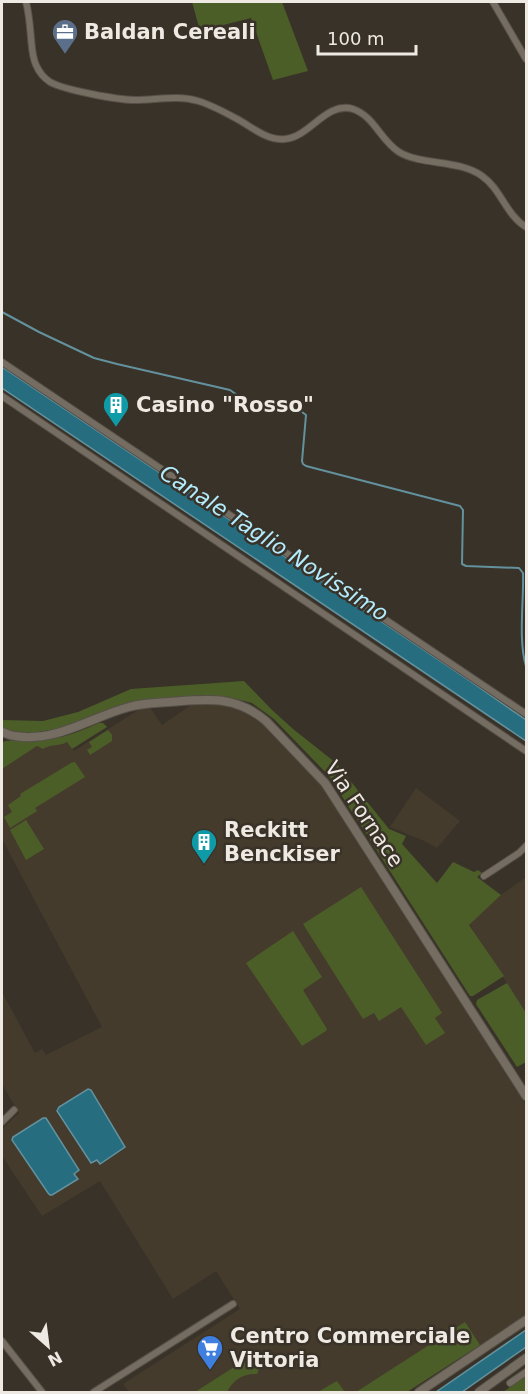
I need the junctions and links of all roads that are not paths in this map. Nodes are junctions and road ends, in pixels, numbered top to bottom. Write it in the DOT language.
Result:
graph roads {
  1 [pos="26,2"];
  2 [pos="493,2"];
  3 [pos="526,59"];
  4 [pos="526,227"];
  5 [pos="2,362"];
  6 [pos="2,396"];
  7 [pos="526,714"];
  8 [pos="2,732"];
  9 [pos="12,736"];
  10 [pos="2,740"];
  11 [pos="526,751"];
  12 [pos="526,846"];
  13 [pos="484,876"];
  14 [pos="526,1096"];
  15 [pos="14,1110"];
  16 [pos="2,1122"];
  17 [pos="233,1304"];
  18 [pos="526,1320"];
  19 [pos="2,1341"];
  20 [pos="526,1358"];
  21 [pos="526,1372"];
  22 [pos="510,1383"];
  23 [pos="42,1392"];
  24 [pos="94,1392"];
  25 [pos="419,1392"];
  26 [pos="479,1392"];
  1 -- 4 [label="street"];
  2 -- 3 [label="street"];
  5 -- 7 [label="street"];
  6 -- 11 [label="street"];
  8 -- 9 [label="street, Via Fornace"];
  9 -- 10 [label="street, Via Fornace"];
  9 -- 14 [label="street, Via Fornace"];
  12 -- 13 [label="street"];
  15 -- 16 [label="street"];
  17 -- 24 [label="street"];
  18 -- 25 [label="street"];
  19 -- 23 [label="street"];
  20 -- 26 [label="street"];
  21 -- 22 [label="street"];
}
